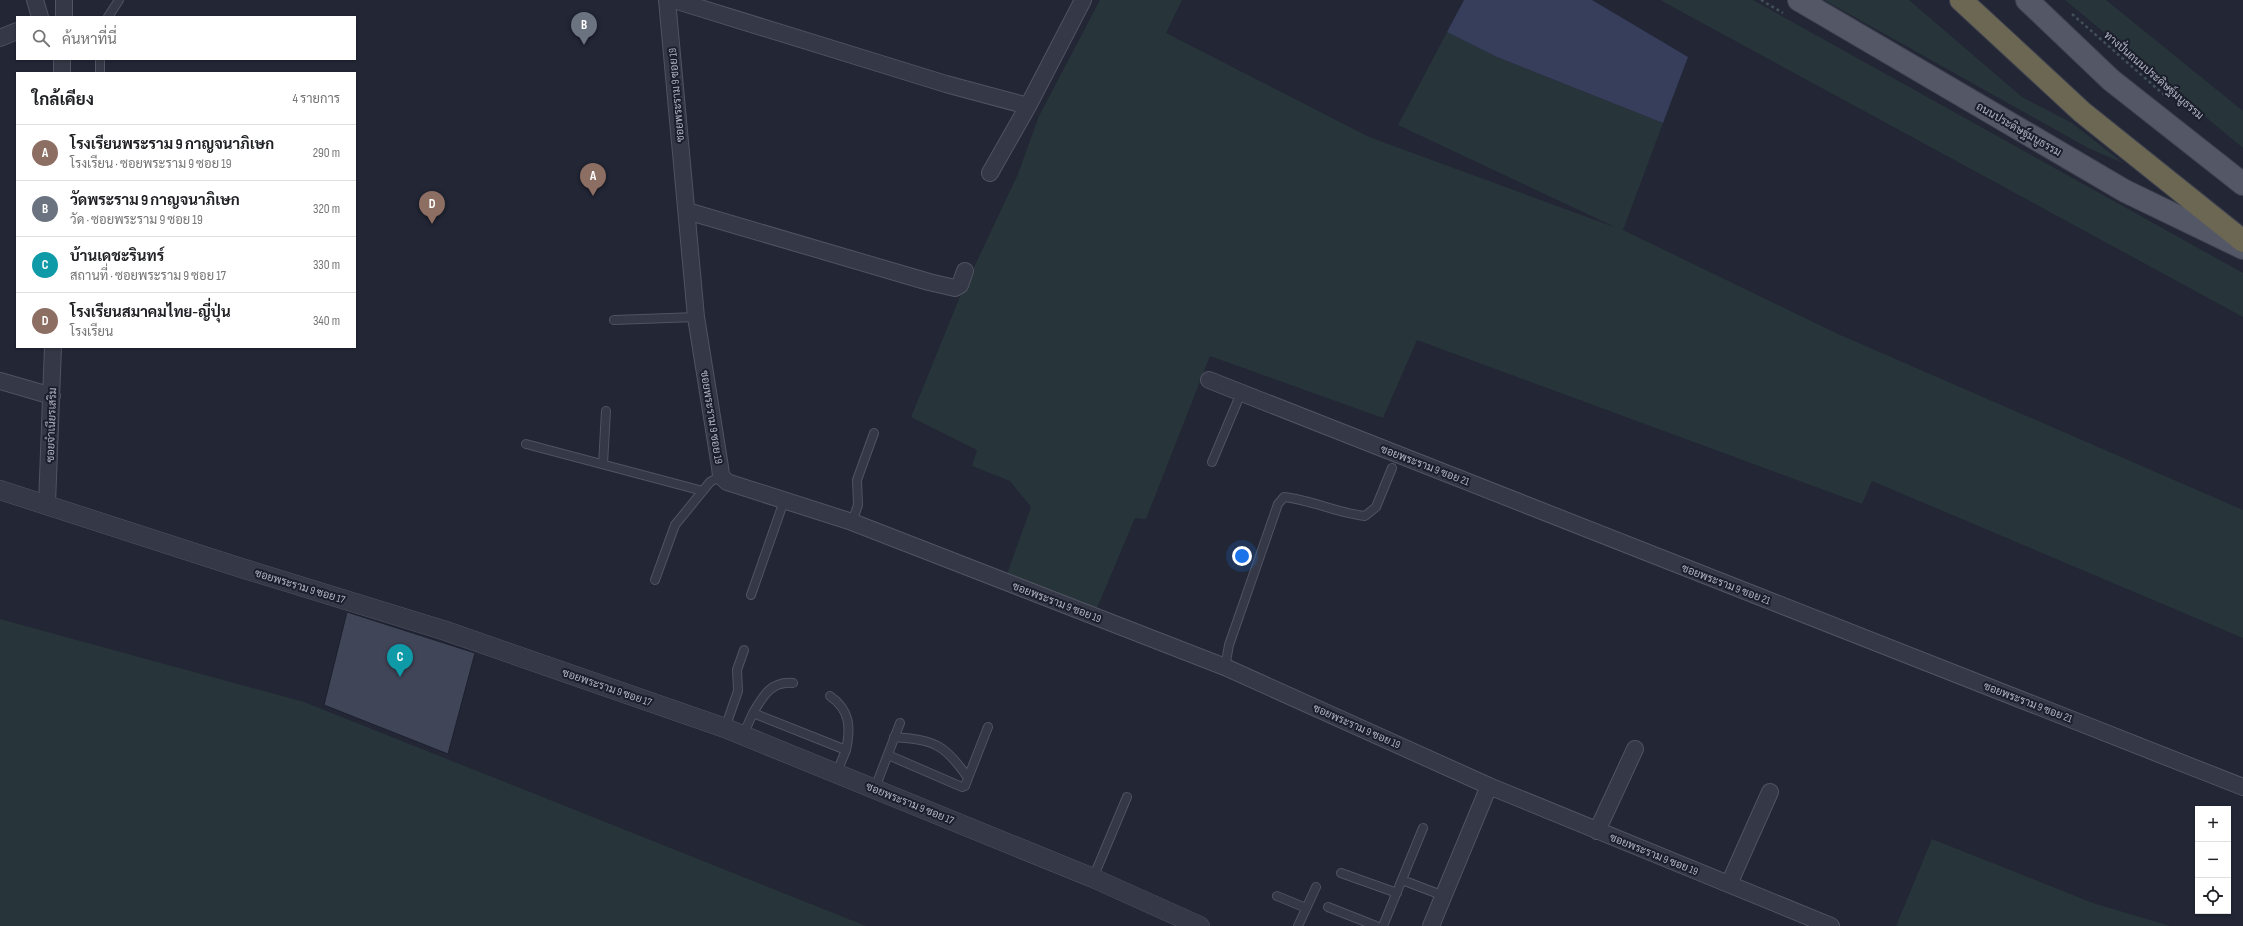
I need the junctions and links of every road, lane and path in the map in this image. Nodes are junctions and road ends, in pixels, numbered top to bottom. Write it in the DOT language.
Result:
graph roads {
  1 [pos="35,0"];
  2 [pos="118,0"];
  3 [pos="667,0"];
  4 [pos="674,0"];
  5 [pos="1083,0"];
  6 [pos="1799,0"];
  7 [pos="1961,0"];
  8 [pos="2027,0"];
  9 [pos="2068,10"];
  10 [pos="40,16"];
  11 [pos="109,16"];
  12 [pos="16,32"];
  13 [pos="0,38"];
  14 [pos="62,60"];
  15 [pos="100,60"];
  16 [pos="62,72"];
  17 [pos="100,72"];
  18 [pos="2173,102"];
  19 [pos="1028,106"];
  20 [pos="990,173"];
  21 [pos="2243,184"];
  22 [pos="687,210"];
  23 [pos="2243,240"];
  24 [pos="2243,248"];
  25 [pos="965,271"];
  26 [pos="696,318"];
  27 [pos="614,320"];
  28 [pos="53,348"];
  29 [pos="1209,380"];
  30 [pos="0,381"];
  31 [pos="1241,393"];
  32 [pos="52,396"];
  33 [pos="606,411"];
  34 [pos="874,433"];
  35 [pos="526,444"];
  36 [pos="1212,462"];
  37 [pos="603,464"];
  38 [pos="1392,468"];
  39 [pos="721,476"];
  40 [pos="0,490"];
  41 [pos="703,491"];
  42 [pos="784,501"];
  43 [pos="47,504"];
  44 [pos="852,522"];
  45 [pos="655,580"];
  46 [pos="750,595"];
  47 [pos="744,650"];
  48 [pos="1225,667"];
  49 [pos="793,683"];
  50 [pos="830,696"];
  51 [pos="753,712"];
  52 [pos="900,722"];
  53 [pos="988,727"];
  54 [pos="725,728"];
  55 [pos="743,735"];
  56 [pos="894,737"];
  57 [pos="1636,749"];
  58 [pos="846,750"];
  59 [pos="888,755"];
  60 [pos="837,772"];
  61 [pos="968,778"];
  62 [pos="1489,786"];
  63 [pos="2243,787"];
  64 [pos="875,788"];
  65 [pos="1770,792"];
  66 [pos="1127,797"];
  67 [pos="1422,828"];
  68 [pos="1597,831"];
  69 [pos="1341,873"];
  70 [pos="1093,878"];
  71 [pos="1402,880"];
  72 [pos="1729,884"];
  73 [pos="1316,887"];
  74 [pos="1398,893"];
  75 [pos="1277,896"];
  76 [pos="1444,896"];
  77 [pos="1306,908"];
  78 [pos="1328,908"];
  79 [pos="1200,926"];
  80 [pos="1298,926"];
  81 [pos="1376,926"];
  82 [pos="1383,926"];
  83 [pos="1432,926"];
  84 [pos="1831,926"];
  1 -- 10 [label="street"];
  2 -- 11 [label="lane"];
  3 -- 22 [label="street, ซอยพระราม 9 ซอย 19"];
  4 -- 19 [label="street"];
  5 -- 19 [label="street"];
  6 -- 24 [label="main road, ถนนประดิษฐ์มนูธรรม"];
  7 -- 23 [label="highway"];
  8 -- 21 [label="main road"];
  9 -- 18 [label="path, ทางปั่นถนนประดิษฐ์มนูธรรม"];
  12 -- 13 [label="street"];
  14 -- 16 [label="street"];
  15 -- 17 [label="lane"];
  19 -- 20 [label="street"];
  22 -- 25 [label="street"];
  22 -- 26 [label="street, ซอยพระราม 9 ซอย 19"];
  26 -- 27 [label="lane"];
  26 -- 39 [label="street, ซอยพระราม 9 ซอย 19"];
  28 -- 32 [label="street, ซอยจำเนียรเสริม"];
  29 -- 31 [label="street, ซอยพระราม 9 ซอย 21"];
  30 -- 32 [label="street"];
  31 -- 36 [label="lane"];
  31 -- 63 [label="street, ซอยพระราม 9 ซอย 21"];
  32 -- 43 [label="street, ซอยจำเนียรเสริม"];
  33 -- 37 [label="lane"];
  34 -- 44 [label="lane"];
  35 -- 37 [label="lane"];
  37 -- 41 [label="lane"];
  38 -- 48 [label="lane"];
  39 -- 41 [label="lane"];
  39 -- 42 [label="street, ซอยพระราม 9 ซอย 19"];
  40 -- 43 [label="street, ซอยพระราม 9 ซอย 17"];
  41 -- 45 [label="lane"];
  42 -- 44 [label="street, ซอยพระราม 9 ซอย 19"];
  42 -- 46 [label="lane"];
  43 -- 54 [label="street, ซอยพระราม 9 ซอย 17"];
  44 -- 48 [label="street, ซอยพระราม 9 ซอย 19"];
  47 -- 54 [label="lane"];
  48 -- 62 [label="street, ซอยพระราม 9 ซอย 19"];
  49 -- 51 [label="lane"];
  50 -- 58 [label="lane"];
  51 -- 55 [label="lane"];
  51 -- 58 [label="lane"];
  52 -- 56 [label="lane"];
  53 -- 61 [label="lane"];
  54 -- 55 [label="street, ซอยพระราม 9 ซอย 17"];
  55 -- 60 [label="street, ซอยพระราม 9 ซอย 17"];
  56 -- 59 [label="lane"];
  56 -- 61 [label="lane"];
  57 -- 68 [label="street"];
  58 -- 60 [label="lane"];
  59 -- 61 [label="lane"];
  59 -- 64 [label="lane"];
  60 -- 64 [label="street, ซอยพระราม 9 ซอย 17"];
  62 -- 68 [label="street, ซอยพระราม 9 ซอย 19"];
  62 -- 76 [label="street"];
  64 -- 70 [label="street, ซอยพระราม 9 ซอย 17"];
  65 -- 72 [label="street"];
  66 -- 70 [label="lane"];
  67 -- 71 [label="lane"];
  68 -- 72 [label="street, ซอยพระราม 9 ซอย 19"];
  69 -- 74 [label="lane"];
  70 -- 79 [label="street, ซอยพระราม 9 ซอย 17"];
  71 -- 74 [label="lane"];
  71 -- 76 [label="lane"];
  72 -- 84 [label="street, ซอยพระราม 9 ซอย 19"];
  73 -- 77 [label="lane"];
  74 -- 82 [label="lane"];
  75 -- 77 [label="lane"];
  76 -- 83 [label="street"];
  77 -- 80 [label="lane"];
  78 -- 81 [label="lane"];
}
